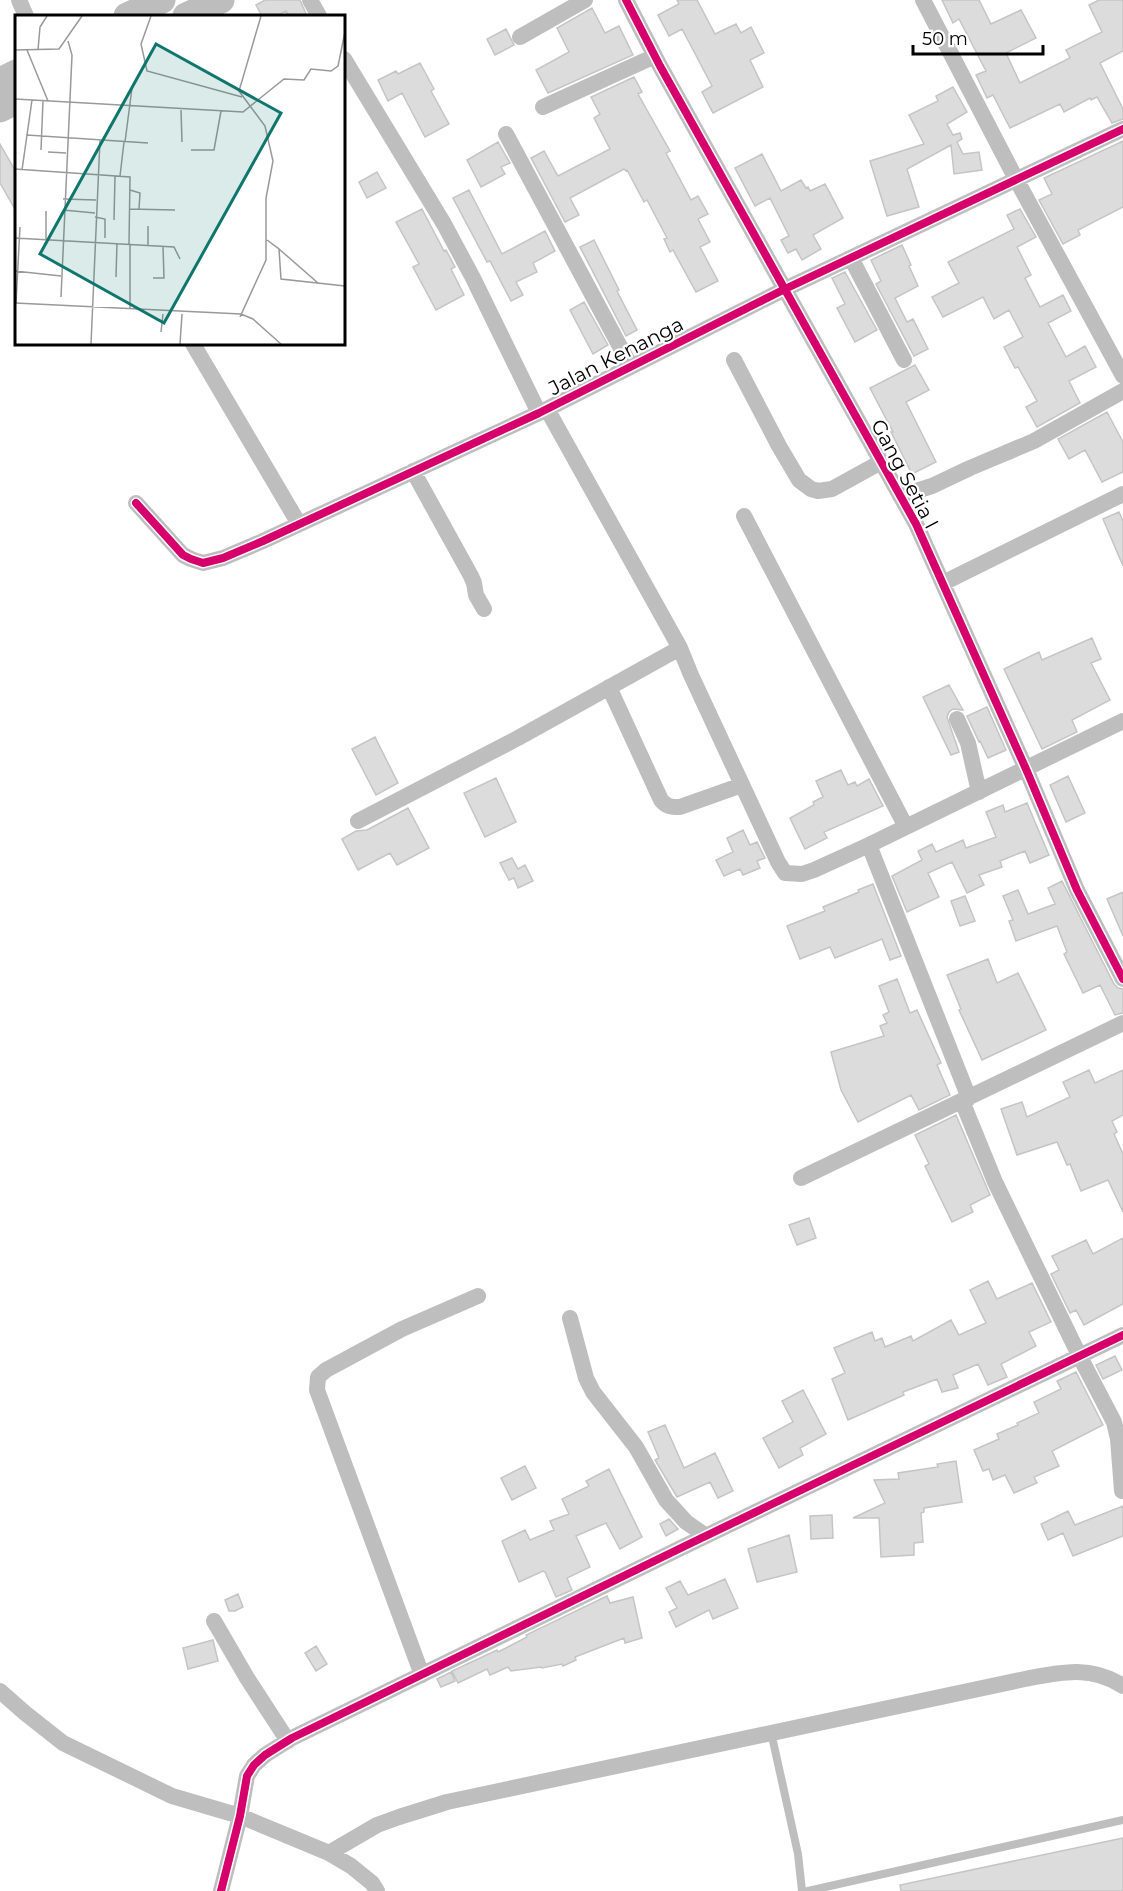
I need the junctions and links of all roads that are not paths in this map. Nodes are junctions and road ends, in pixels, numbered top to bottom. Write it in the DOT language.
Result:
graph roads {
  1 [pos="19,0"];
  2 [pos="162,0"];
  3 [pos="221,0"];
  4 [pos="310,0"];
  5 [pos="585,0"];
  6 [pos="626,0"];
  7 [pos="923,0"];
  8 [pos="26,15"];
  9 [pos="129,15"];
  10 [pos="188,15"];
  11 [pos="319,15"];
  12 [pos="520,37"];
  13 [pos="655,56"];
  14 [pos="345,61"];
  15 [pos="15,74"];
  16 [pos="0,81"];
  17 [pos="15,101"];
  18 [pos="543,107"];
  19 [pos="0,109"];
  20 [pos="1123,129"];
  21 [pos="506,134"];
  22 [pos="1016,179"];
  23 [pos="851,258"];
  24 [pos="785,289"];
  25 [pos="194,345"];
  26 [pos="734,360"];
  27 [pos="904,360"];
  28 [pos="631,367"];
  29 [pos="1123,376"];
  30 [pos="1123,391"];
  31 [pos="543,411"];
  32 [pos="881,462"];
  33 [pos="413,471"];
  34 [pos="1123,494"];
  35 [pos="900,496"];
  36 [pos="136,503"];
  37 [pos="744,516"];
  38 [pos="299,524"];
  39 [pos="943,583"];
  40 [pos="484,609"];
  41 [pos="680,648"];
  42 [pos="609,687"];
  43 [pos="957,719"];
  44 [pos="1123,721"];
  45 [pos="1026,769"];
  46 [pos="742,785"];
  47 [pos="979,792"];
  48 [pos="358,821"];
  49 [pos="906,827"];
  50 [pos="870,845"];
  51 [pos="1123,979"];
  52 [pos="1123,1023"];
  53 [pos="965,1099"];
  54 [pos="801,1178"];
  55 [pos="478,1296"];
  56 [pos="570,1318"];
  57 [pos="1123,1335"];
  58 [pos="1080,1357"];
  59 [pos="1122,1491"];
  60 [pos="706,1536"];
  61 [pos="214,1621"];
  62 [pos="422,1675"];
  63 [pos="1123,1686"];
  64 [pos="0,1692"];
  65 [pos="771,1732"];
  66 [pos="288,1740"];
  67 [pos="240,1816"];
  68 [pos="1123,1820"];
  69 [pos="329,1853"];
  70 [pos="221,1891"];
  71 [pos="377,1891"];
  72 [pos="802,1891"];
  73 [pos="808,1891"];
  1 -- 8 [label="street"];
  2 -- 9 [label="main road"];
  3 -- 10 [label="main road"];
  4 -- 11 [label="street"];
  5 -- 12 [label="street"];
  6 -- 13 [label="street, Gang Setia I"];
  7 -- 22 [label="street"];
  13 -- 18 [label="street"];
  13 -- 24 [label="street, Gang Setia I"];
  14 -- 31 [label="street"];
  15 -- 16 [label="main road"];
  17 -- 19 [label="main road"];
  20 -- 22 [label="street, Jalan Kenanga"];
  21 -- 28 [label="street"];
  22 -- 23 [label="street, Jalan Kenanga"];
  22 -- 29 [label="street"];
  23 -- 24 [label="street, Jalan Kenanga"];
  23 -- 27 [label="street"];
  24 -- 28 [label="street, Jalan Kenanga"];
  24 -- 32 [label="street, Gang Setia I"];
  25 -- 38 [label="street"];
  26 -- 32 [label="street"];
  28 -- 31 [label="street, Jalan Kenanga"];
  30 -- 35 [label="street"];
  31 -- 33 [label="street, Jalan Kenanga"];
  31 -- 41 [label="street"];
  32 -- 35 [label="street, Gang Setia I"];
  33 -- 38 [label="street, Jalan Kenanga"];
  33 -- 40 [label="street"];
  34 -- 39 [label="street"];
  35 -- 39 [label="street, Gang Setia I"];
  36 -- 38 [label="street, Jalan Kenanga"];
  37 -- 49 [label="street"];
  39 -- 45 [label="street, Gang Setia I"];
  41 -- 42 [label="street"];
  41 -- 46 [label="street"];
  42 -- 46 [label="street"];
  42 -- 48 [label="street"];
  43 -- 47 [label="street"];
  44 -- 45 [label="street"];
  45 -- 47 [label="street"];
  45 -- 51 [label="street, Gang Setia I"];
  46 -- 50 [label="street"];
  47 -- 49 [label="street"];
  49 -- 50 [label="street"];
  50 -- 53 [label="street"];
  52 -- 53 [label="street"];
  53 -- 54 [label="street"];
  53 -- 58 [label="street"];
  55 -- 62 [label="street"];
  56 -- 60 [label="street"];
  57 -- 58 [label="street"];
  58 -- 59 [label="street"];
  58 -- 60 [label="street"];
  60 -- 62 [label="street"];
  61 -- 66 [label="street"];
  62 -- 66 [label="street"];
  63 -- 65 [label="street"];
  64 -- 67 [label="street"];
  65 -- 69 [label="street"];
  65 -- 72 [label="lane"];
  66 -- 67 [label="street"];
  67 -- 69 [label="street"];
  67 -- 70 [label="street"];
  68 -- 73 [label="lane"];
  69 -- 71 [label="street"];
}
